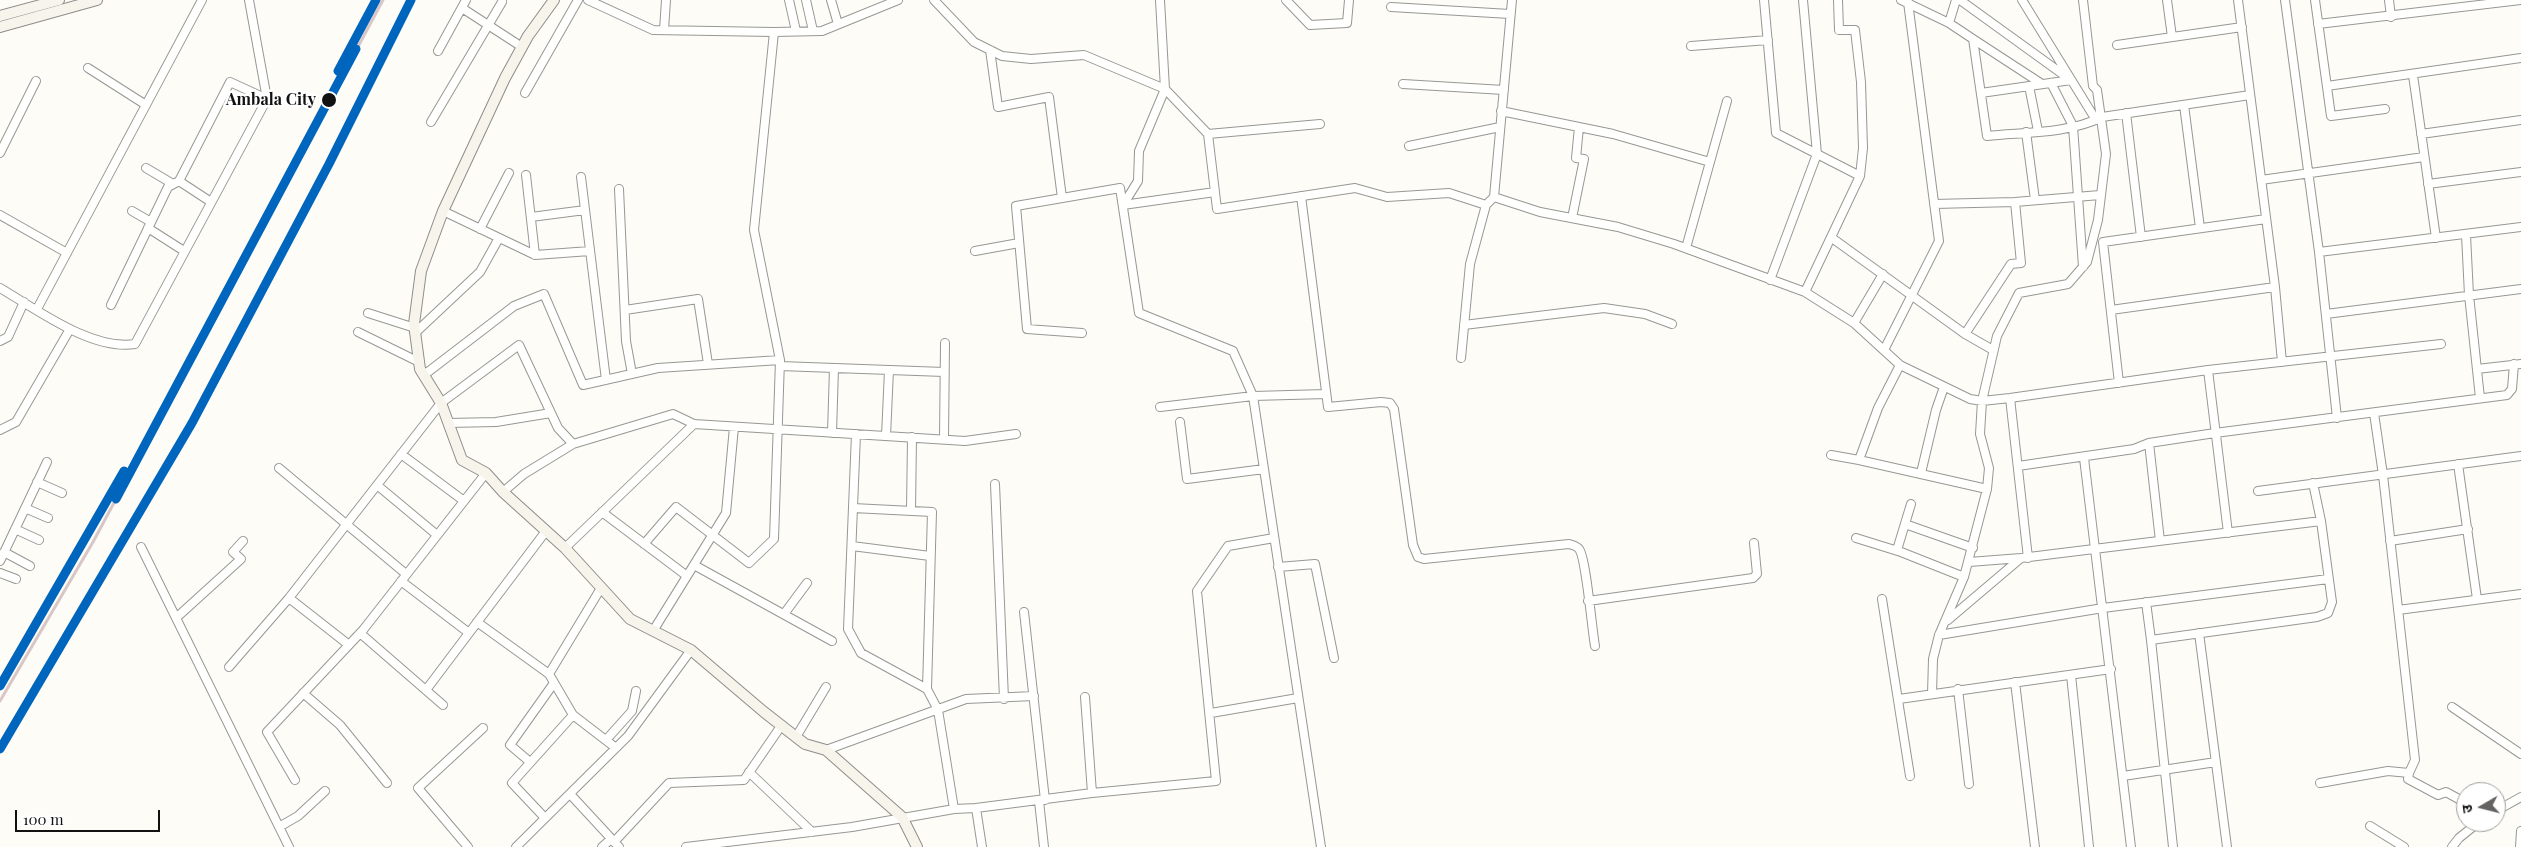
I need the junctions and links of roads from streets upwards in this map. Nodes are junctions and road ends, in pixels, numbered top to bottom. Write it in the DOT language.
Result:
graph roads {
  1 [pos="59,0"];
  2 [pos="97,0"];
  3 [pos="202,0"];
  4 [pos="249,0"];
  5 [pos="466,0"];
  6 [pos="554,0"];
  7 [pos="578,0"];
  8 [pos="588,0"];
  9 [pos="666,0"];
  10 [pos="789,0"];
  11 [pos="806,0"];
  12 [pos="831,0"];
  13 [pos="898,0"];
  14 [pos="934,0"];
  15 [pos="1160,0"];
  16 [pos="1286,0"];
  17 [pos="1348,0"];
  18 [pos="1512,0"];
  19 [pos="1764,0"];
  20 [pos="1803,0"];
  21 [pos="1838,0"];
  22 [pos="1956,0"];
  23 [pos="1960,0"];
  24 [pos="2022,0"];
  25 [pos="2083,0"];
  26 [pos="2167,0"];
  27 [pos="2238,0"];
  28 [pos="2285,0"];
  29 [pos="2315,0"];
  30 [pos="2389,0"];
  31 [pos="2521,0"];
  32 [pos="1904,1"];
  33 [pos="502,2"];
  34 [pos="1391,7"];
  35 [pos="462,8"];
  36 [pos="1510,14"];
  37 [pos="0,16"];
  38 [pos="2391,17"];
  39 [pos="1949,23"];
  40 [pos="838,24"];
  41 [pos="2318,24"];
  42 [pos="488,25"];
  43 [pos="0,26"];
  44 [pos="2242,27"];
  45 [pos="664,30"];
  46 [pos="796,31"];
  47 [pos="813,31"];
  48 [pos="774,32"];
  49 [pos="2172,37"];
  50 [pos="1974,39"];
  51 [pos="1768,40"];
  52 [pos="2117,45"];
  53 [pos="1691,46"];
  54 [pos="522,47"];
  55 [pos="990,50"];
  56 [pos="438,51"];
  57 [pos="2521,58"];
  58 [pos="88,68"];
  59 [pos="2413,75"];
  60 [pos="2071,80"];
  61 [pos="36,81"];
  62 [pos="2051,83"];
  63 [pos="1403,84"];
  64 [pos="2042,84"];
  65 [pos="2029,86"];
  66 [pos="2327,86"];
  67 [pos="1165,89"];
  68 [pos="1504,90"];
  69 [pos="525,93"];
  70 [pos="1981,93"];
  71 [pos="2250,95"];
  72 [pos="267,99"];
  73 [pos="1727,102"];
  74 [pos="146,105"];
  75 [pos="2184,105"];
  76 [pos="2385,109"];
  77 [pos="1501,112"];
  78 [pos="2126,113"];
  79 [pos="2099,118"];
  80 [pos="2521,120"];
  81 [pos="430,122"];
  82 [pos="1320,124"];
  83 [pos="2073,126"];
  84 [pos="1500,127"];
  85 [pos="1579,127"];
  86 [pos="2038,131"];
  87 [pos="2026,132"];
  88 [pos="1208,134"];
  89 [pos="2421,134"];
  90 [pos="1409,146"];
  91 [pos="0,153"];
  92 [pos="1817,154"];
  93 [pos="2424,157"];
  94 [pos="1710,162"];
  95 [pos="146,168"];
  96 [pos="2521,172"];
  97 [pos="508,173"];
  98 [pos="2308,174"];
  99 [pos="526,175"];
  100 [pos="1860,176"];
  101 [pos="581,178"];
  102 [pos="2261,180"];
  103 [pos="176,183"];
  104 [pos="2428,184"];
  105 [pos="620,189"];
  106 [pos="1215,192"];
  107 [pos="2100,195"];
  108 [pos="1301,196"];
  109 [pos="1494,197"];
  110 [pos="2078,197"];
  111 [pos="1062,198"];
  112 [pos="2035,200"];
  113 [pos="211,202"];
  114 [pos="2015,202"];
  115 [pos="1934,204"];
  116 [pos="1123,205"];
  117 [pos="1486,205"];
  118 [pos="585,210"];
  119 [pos="132,211"];
  120 [pos="443,211"];
  121 [pos="0,215"];
  122 [pos="531,217"];
  123 [pos="1572,218"];
  124 [pos="2266,219"];
  125 [pos="150,225"];
  126 [pos="2521,227"];
  127 [pos="480,228"];
  128 [pos="2200,228"];
  129 [pos="2466,235"];
  130 [pos="2141,237"];
  131 [pos="499,238"];
  132 [pos="1832,238"];
  133 [pos="2436,238"];
  134 [pos="1019,243"];
  135 [pos="1686,248"];
  136 [pos="590,250"];
  137 [pos="975,251"];
  138 [pos="184,252"];
  139 [pos="2319,252"];
  140 [pos="67,253"];
  141 [pos="535,255"];
  142 [pos="2083,267"];
  143 [pos="1883,274"];
  144 [pos="1770,280"];
  145 [pos="2275,287"];
  146 [pos="0,288"];
  147 [pos="2521,289"];
  148 [pos="1805,292"];
  149 [pos="1912,295"];
  150 [pos="2470,295"];
  151 [pos="24,302"];
  152 [pos="111,305"];
  153 [pos="37,309"];
  154 [pos="625,310"];
  155 [pos="2111,310"];
  156 [pos="368,312"];
  157 [pos="2326,314"];
  158 [pos="1854,322"];
  159 [pos="1672,324"];
  160 [pos="1464,326"];
  161 [pos="70,328"];
  162 [pos="415,331"];
  163 [pos="358,332"];
  164 [pos="1082,333"];
  165 [pos="1965,334"];
  166 [pos="0,341"];
  167 [pos="945,343"];
  168 [pos="2441,344"];
  169 [pos="1884,350"];
  170 [pos="1993,350"];
  171 [pos="2331,357"];
  172 [pos="1461,358"];
  173 [pos="419,362"];
  174 [pos="2282,362"];
  175 [pos="780,363"];
  176 [pos="708,364"];
  177 [pos="2517,364"];
  178 [pos="1900,365"];
  179 [pos="834,368"];
  180 [pos="2477,369"];
  181 [pos="889,370"];
  182 [pos="2208,370"];
  183 [pos="944,372"];
  184 [pos="632,374"];
  185 [pos="424,375"];
  186 [pos="606,380"];
  187 [pos="2119,383"];
  188 [pos="1944,387"];
  189 [pos="1326,394"];
  190 [pos="1253,396"];
  191 [pos="2010,398"];
  192 [pos="2480,398"];
  193 [pos="1982,402"];
  194 [pos="441,403"];
  195 [pos="1160,407"];
  196 [pos="551,413"];
  197 [pos="2374,413"];
  198 [pos="2337,418"];
  199 [pos="1180,422"];
  200 [pos="448,423"];
  201 [pos="694,424"];
  202 [pos="734,426"];
  203 [pos="777,429"];
  204 [pos="0,430"];
  205 [pos="832,432"];
  206 [pos="2215,432"];
  207 [pos="856,434"];
  208 [pos="1016,434"];
  209 [pos="886,436"];
  210 [pos="912,437"];
  211 [pos="944,439"];
  212 [pos="2149,443"];
  213 [pos="573,444"];
  214 [pos="401,454"];
  215 [pos="1831,455"];
  216 [pos="2521,456"];
  217 [pos="2084,458"];
  218 [pos="1859,460"];
  219 [pos="47,462"];
  220 [pos="2458,464"];
  221 [pos="2018,466"];
  222 [pos="279,468"];
  223 [pos="1264,469"];
  224 [pos="486,472"];
  225 [pos="1921,474"];
  226 [pos="2383,474"];
  227 [pos="37,482"];
  228 [pos="2313,483"];
  229 [pos="995,484"];
  230 [pos="377,485"];
  231 [pos="1987,489"];
  232 [pos="2258,491"];
  233 [pos="503,492"];
  234 [pos="62,494"];
  235 [pos="464,501"];
  236 [pos="1911,504"];
  237 [pos="25,508"];
  238 [pos="853,508"];
  239 [pos="910,511"];
  240 [pos="602,512"];
  241 [pos="48,518"];
  242 [pos="2321,521"];
  243 [pos="346,524"];
  244 [pos="1904,524"];
  245 [pos="15,528"];
  246 [pos="2468,529"];
  247 [pos="546,531"];
  248 [pos="2228,533"];
  249 [pos="437,535"];
  250 [pos="712,535"];
  251 [pos="1274,538"];
  252 [pos="1856,538"];
  253 [pos="39,540"];
  254 [pos="0,541"];
  255 [pos="242,541"];
  256 [pos="2160,541"];
  257 [pos="2390,541"];
  258 [pos="644,544"];
  259 [pos="1754,544"];
  260 [pos="852,546"];
  261 [pos="141,547"];
  262 [pos="565,548"];
  263 [pos="1973,548"];
  264 [pos="6,549"];
  265 [pos="1896,550"];
  266 [pos="2096,550"];
  267 [pos="930,556"];
  268 [pos="2024,558"];
  269 [pos="0,561"];
  270 [pos="1969,562"];
  271 [pos="694,564"];
  272 [pos="30,566"];
  273 [pos="1278,567"];
  274 [pos="0,573"];
  275 [pos="687,576"];
  276 [pos="404,577"];
  277 [pos="1964,577"];
  278 [pos="16,579"];
  279 [pos="2328,579"];
  280 [pos="807,583"];
  281 [pos="601,588"];
  282 [pos="2521,594"];
  283 [pos="289,598"];
  284 [pos="1882,599"];
  285 [pos="2477,599"];
  286 [pos="1588,601"];
  287 [pos="2146,602"];
  288 [pos="2103,608"];
  289 [pos="2398,610"];
  290 [pos="1024,612"];
  291 [pos="784,614"];
  292 [pos="176,618"];
  293 [pos="477,622"];
  294 [pos="1945,622"];
  295 [pos="653,631"];
  296 [pos="360,633"];
  297 [pos="469,633"];
  298 [pos="2200,633"];
  299 [pos="1939,635"];
  300 [pos="2151,640"];
  301 [pos="832,641"];
  302 [pos="349,645"];
  303 [pos="1595,646"];
  304 [pos="691,650"];
  305 [pos="1334,658"];
  306 [pos="229,668"];
  307 [pos="2111,669"];
  308 [pos="549,674"];
  309 [pos="2071,675"];
  310 [pos="2015,682"];
  311 [pos="554,684"];
  312 [pos="826,687"];
  313 [pos="927,689"];
  314 [pos="1958,689"];
  315 [pos="426,690"];
  316 [pos="636,691"];
  317 [pos="303,693"];
  318 [pos="1932,694"];
  319 [pos="1034,696"];
  320 [pos="1084,697"];
  321 [pos="1298,698"];
  322 [pos="1004,699"];
  323 [pos="1899,699"];
  324 [pos="444,706"];
  325 [pos="2452,707"];
  326 [pos="938,710"];
  327 [pos="1211,713"];
  328 [pos="573,715"];
  329 [pos="781,726"];
  330 [pos="483,728"];
  331 [pos="796,737"];
  332 [pos="606,740"];
  333 [pos="616,748"];
  334 [pos="826,750"];
  335 [pos="2521,754"];
  336 [pos="530,762"];
  337 [pos="2216,762"];
  338 [pos="2165,770"];
  339 [pos="749,772"];
  340 [pos="2409,773"];
  341 [pos="1910,776"];
  342 [pos="2123,776"];
  343 [pos="294,780"];
  344 [pos="387,783"];
  345 [pos="2320,783"];
  346 [pos="1969,784"];
  347 [pos="326,791"];
  348 [pos="1092,793"];
  349 [pos="570,794"];
  350 [pos="2521,797"];
  351 [pos="2456,798"];
  352 [pos="1042,800"];
  353 [pos="2506,805"];
  354 [pos="976,808"];
  355 [pos="954,809"];
  356 [pos="902,817"];
  357 [pos="545,818"];
  358 [pos="2370,826"];
  359 [pos="279,827"];
  360 [pos="2521,830"];
  361 [pos="812,832"];
  362 [pos="2466,832"];
  363 [pos="615,842"];
  364 [pos="289,847"];
  365 [pos="468,847"];
  366 [pos="516,847"];
  367 [pos="602,847"];
  368 [pos="686,847"];
  369 [pos="917,847"];
  370 [pos="982,847"];
  371 [pos="1044,847"];
  372 [pos="1321,847"];
  373 [pos="2035,847"];
  374 [pos="2089,847"];
  375 [pos="2131,847"];
  376 [pos="2173,847"];
  377 [pos="2227,847"];
  378 [pos="2404,847"];
  379 [pos="2452,847"];
  380 [pos="2520,847"];
  1 -- 37 [label="street"];
  2 -- 43 [label="street"];
  3 -- 74 [label="street"];
  4 -- 72 [label="street"];
  5 -- 35 [label="street"];
  6 -- 54 [label="street"];
  7 -- 69 [label="street"];
  8 -- 45 [label="street"];
  9 -- 45 [label="street"];
  10 -- 46 [label="street"];
  11 -- 47 [label="street"];
  12 -- 40 [label="street"];
  13 -- 40 [label="street"];
  14 -- 55 [label="street"];
  15 -- 67 [label="street"];
  16 -- 17 [label="street"];
  18 -- 36 [label="street"];
  19 -- 51 [label="street"];
  20 -- 92 [label="street"];
  21 -- 100 [label="street"];
  22 -- 39 [label="street"];
  23 -- 60 [label="street"];
  24 -- 60 [label="street"];
  25 -- 79 [label="street"];
  26 -- 49 [label="street"];
  27 -- 44 [label="street"];
  28 -- 98 [label="street"];
  29 -- 41 [label="street"];
  30 -- 38 [label="street"];
  31 -- 38 [label="street"];
  32 -- 39 [label="street"];
  32 -- 115 [label="street"];
  33 -- 42 [label="street"];
  34 -- 36 [label="street"];
  35 -- 42 [label="street"];
  35 -- 56 [label="street"];
  36 -- 68 [label="street"];
  38 -- 41 [label="street"];
  39 -- 50 [label="street"];
  40 -- 47 [label="street"];
  41 -- 66 [label="street"];
  42 -- 54 [label="street"];
  42 -- 81 [label="street"];
  44 -- 49 [label="street"];
  44 -- 71 [label="street"];
  45 -- 48 [label="street"];
  46 -- 47 [label="street"];
  46 -- 48 [label="street"];
  48 -- 175 [label="street"];
  49 -- 52 [label="street"];
  50 -- 64 [label="street"];
  50 -- 70 [label="street"];
  51 -- 53 [label="street"];
  51 -- 92 [label="street"];
  54 -- 120 [label="street"];
  55 -- 67 [label="street"];
  55 -- 111 [label="street"];
  57 -- 59 [label="street"];
  58 -- 74 [label="street"];
  59 -- 66 [label="street"];
  59 -- 89 [label="street"];
  60 -- 62 [label="street"];
  60 -- 79 [label="street"];
  61 -- 91 [label="street"];
  62 -- 64 [label="street"];
  62 -- 83 [label="street"];
  63 -- 68 [label="street"];
  64 -- 65 [label="street"];
  65 -- 70 [label="street"];
  65 -- 86 [label="street"];
  66 -- 76 [label="street"];
  67 -- 88 [label="street"];
  67 -- 116 [label="street"];
  68 -- 77 [label="street"];
  70 -- 87 [label="street"];
  71 -- 75 [label="street"];
  71 -- 102 [label="street"];
  72 -- 103 [label="street"];
  72 -- 113 [label="street"];
  73 -- 94 [label="street"];
  74 -- 140 [label="street"];
  75 -- 78 [label="street"];
  75 -- 128 [label="street"];
  77 -- 84 [label="street"];
  77 -- 85 [label="street"];
  78 -- 79 [label="street"];
  78 -- 130 [label="street"];
  79 -- 83 [label="street"];
  79 -- 107 [label="street"];
  80 -- 89 [label="street"];
  82 -- 88 [label="street"];
  83 -- 86 [label="street"];
  83 -- 110 [label="street"];
  84 -- 90 [label="street"];
  84 -- 109 [label="street"];
  85 -- 94 [label="street"];
  85 -- 123 [label="street"];
  86 -- 87 [label="street"];
  87 -- 112 [label="street"];
  88 -- 106 [label="street"];
  89 -- 93 [label="street"];
  92 -- 100 [label="street"];
  92 -- 144 [label="street"];
  93 -- 98 [label="street"];
  93 -- 104 [label="street"];
  94 -- 135 [label="street"];
  95 -- 103 [label="street"];
  96 -- 104 [label="street"];
  97 -- 127 [label="street"];
  98 -- 102 [label="street"];
  98 -- 139 [label="street"];
  99 -- 122 [label="street"];
  100 -- 132 [label="street"];
  101 -- 118 [label="street"];
  102 -- 124 [label="street"];
  103 -- 113 [label="street"];
  103 -- 125 [label="street"];
  104 -- 133 [label="street"];
  105 -- 154 [label="street"];
  106 -- 108 [label="street"];
  106 -- 116 [label="street"];
  107 -- 110 [label="street"];
  107 -- 142 [label="street"];
  108 -- 117 [label="street"];
  108 -- 189 [label="street"];
  109 -- 117 [label="street"];
  109 -- 123 [label="street"];
  110 -- 112 [label="street"];
  110 -- 142 [label="street"];
  111 -- 116 [label="street"];
  111 -- 134 [label="street"];
  112 -- 114 [label="street"];
  113 -- 138 [label="street"];
  114 -- 115 [label="street"];
  114 -- 165 [label="street"];
  115 -- 149 [label="street"];
  116 -- 190 [label="street"];
  117 -- 160 [label="street"];
  118 -- 122 [label="street"];
  118 -- 136 [label="street"];
  119 -- 125 [label="street"];
  120 -- 127 [label="street"];
  120 -- 162 [label="street"];
  121 -- 140 [label="street"];
  122 -- 141 [label="street"];
  123 -- 135 [label="street"];
  124 -- 128 [label="street"];
  124 -- 145 [label="street"];
  125 -- 138 [label="street"];
  125 -- 152 [label="street"];
  126 -- 129 [label="street"];
  127 -- 131 [label="street"];
  128 -- 130 [label="street"];
  129 -- 133 [label="street"];
  129 -- 150 [label="street"];
  130 -- 155 [label="street"];
  131 -- 141 [label="street"];
  131 -- 162 [label="street"];
  132 -- 143 [label="street"];
  132 -- 148 [label="street"];
  133 -- 139 [label="street"];
  134 -- 137 [label="street"];
  134 -- 164 [label="street"];
  135 -- 144 [label="street"];
  136 -- 141 [label="street"];
  136 -- 186 [label="street"];
  138 -- 161 [label="street"];
  139 -- 157 [label="street"];
  140 -- 153 [label="street"];
  142 -- 170 [label="street"];
  143 -- 149 [label="street"];
  143 -- 158 [label="street"];
  144 -- 148 [label="street"];
  145 -- 155 [label="street"];
  145 -- 174 [label="street"];
  146 -- 151 [label="street"];
  147 -- 150 [label="street"];
  148 -- 158 [label="street"];
  149 -- 165 [label="street"];
  149 -- 169 [label="street"];
  150 -- 157 [label="street"];
  150 -- 180 [label="street"];
  151 -- 153 [label="street"];
  151 -- 166 [label="street"];
  153 -- 161 [label="street"];
  154 -- 176 [label="street"];
  154 -- 184 [label="street"];
  155 -- 187 [label="street"];
  156 -- 162 [label="street"];
  157 -- 171 [label="street"];
  158 -- 169 [label="street"];
  159 -- 160 [label="street"];
  160 -- 172 [label="street"];
  161 -- 204 [label="street"];
  162 -- 173 [label="street"];
  163 -- 173 [label="street"];
  165 -- 170 [label="street"];
  167 -- 183 [label="street"];
  168 -- 171 [label="street"];
  169 -- 178 [label="street"];
  170 -- 193 [label="street"];
  171 -- 174 [label="street"];
  171 -- 198 [label="street"];
  173 -- 185 [label="street"];
  174 -- 182 [label="street"];
  175 -- 176 [label="street"];
  175 -- 179 [label="street"];
  175 -- 203 [label="street"];
  176 -- 184 [label="street"];
  177 -- 180 [label="street"];
  177 -- 192 [label="street"];
  178 -- 188 [label="street"];
  178 -- 218 [label="street"];
  179 -- 181 [label="street"];
  179 -- 205 [label="street"];
  180 -- 192 [label="street"];
  181 -- 183 [label="street"];
  181 -- 209 [label="street"];
  182 -- 187 [label="street"];
  182 -- 206 [label="street"];
  183 -- 211 [label="street"];
  184 -- 186 [label="street"];
  185 -- 186 [label="street"];
  185 -- 194 [label="street"];
  187 -- 191 [label="street"];
  188 -- 193 [label="street"];
  188 -- 225 [label="street"];
  189 -- 190 [label="street"];
  189 -- 286 [label="street"];
  190 -- 195 [label="street"];
  190 -- 223 [label="street"];
  191 -- 193 [label="street"];
  191 -- 221 [label="street"];
  192 -- 197 [label="street"];
  193 -- 231 [label="street"];
  194 -- 196 [label="street"];
  194 -- 200 [label="street"];
  194 -- 214 [label="street"];
  196 -- 200 [label="street"];
  196 -- 213 [label="street"];
  197 -- 198 [label="street"];
  197 -- 226 [label="street"];
  198 -- 206 [label="street"];
  199 -- 223 [label="street"];
  200 -- 224 [label="street"];
  201 -- 202 [label="street"];
  201 -- 213 [label="street"];
  201 -- 240 [label="street"];
  202 -- 203 [label="street"];
  202 -- 250 [label="street"];
  203 -- 205 [label="street"];
  203 -- 250 [label="street"];
  205 -- 207 [label="street"];
  206 -- 212 [label="street"];
  206 -- 248 [label="street"];
  207 -- 209 [label="street"];
  207 -- 238 [label="street"];
  208 -- 211 [label="street"];
  209 -- 210 [label="street"];
  210 -- 211 [label="street"];
  210 -- 239 [label="street"];
  212 -- 217 [label="street"];
  212 -- 256 [label="street"];
  213 -- 233 [label="street"];
  214 -- 230 [label="street"];
  214 -- 235 [label="street"];
  215 -- 218 [label="street"];
  216 -- 220 [label="street"];
  217 -- 221 [label="street"];
  217 -- 266 [label="street"];
  218 -- 225 [label="street"];
  219 -- 227 [label="street"];
  220 -- 226 [label="street"];
  220 -- 246 [label="street"];
  221 -- 268 [label="street"];
  222 -- 243 [label="street"];
  223 -- 251 [label="street"];
  224 -- 233 [label="street"];
  224 -- 235 [label="street"];
  225 -- 231 [label="street"];
  226 -- 228 [label="street"];
  226 -- 257 [label="street"];
  227 -- 234 [label="street"];
  227 -- 237 [label="street"];
  228 -- 232 [label="street"];
  228 -- 242 [label="street"];
  229 -- 322 [label="street"];
  230 -- 243 [label="street"];
  230 -- 249 [label="street"];
  231 -- 263 [label="street"];
  233 -- 247 [label="street"];
  235 -- 249 [label="street"];
  236 -- 244 [label="street"];
  237 -- 241 [label="street"];
  237 -- 245 [label="street"];
  238 -- 239 [label="street"];
  238 -- 260 [label="street"];
  239 -- 267 [label="street"];
  240 -- 258 [label="street"];
  240 -- 262 [label="street"];
  242 -- 248 [label="street"];
  242 -- 279 [label="street"];
  243 -- 276 [label="street"];
  243 -- 283 [label="street"];
  244 -- 263 [label="street"];
  244 -- 265 [label="street"];
  245 -- 253 [label="street"];
  245 -- 264 [label="street"];
  246 -- 257 [label="street"];
  246 -- 285 [label="street"];
  247 -- 262 [label="street"];
  247 -- 293 [label="street"];
  248 -- 256 [label="street"];
  249 -- 276 [label="street"];
  250 -- 258 [label="street"];
  250 -- 271 [label="street"];
  251 -- 273 [label="street"];
  251 -- 327 [label="street"];
  252 -- 265 [label="street"];
  254 -- 264 [label="street"];
  255 -- 292 [label="street"];
  256 -- 266 [label="street"];
  257 -- 289 [label="street"];
  258 -- 275 [label="street"];
  259 -- 286 [label="street"];
  260 -- 267 [label="street"];
  260 -- 313 [label="street"];
  261 -- 292 [label="street"];
  262 -- 281 [label="street"];
  263 -- 270 [label="street"];
  264 -- 269 [label="street"];
  264 -- 272 [label="street"];
  265 -- 277 [label="street"];
  266 -- 268 [label="street"];
  266 -- 288 [label="street"];
  267 -- 313 [label="street"];
  268 -- 270 [label="street"];
  268 -- 294 [label="street"];
  270 -- 277 [label="street"];
  271 -- 275 [label="street"];
  271 -- 291 [label="street"];
  273 -- 305 [label="street"];
  273 -- 321 [label="street"];
  274 -- 278 [label="street"];
  275 -- 295 [label="street"];
  276 -- 296 [label="street"];
  276 -- 297 [label="street"];
  277 -- 294 [label="street"];
  279 -- 287 [label="street"];
  279 -- 298 [label="street"];
  280 -- 291 [label="street"];
  281 -- 295 [label="street"];
  281 -- 308 [label="street"];
  282 -- 285 [label="street"];
  283 -- 302 [label="street"];
  283 -- 306 [label="street"];
  284 -- 323 [label="street"];
  285 -- 289 [label="street"];
  286 -- 303 [label="street"];
  287 -- 288 [label="street"];
  287 -- 300 [label="street"];
  288 -- 299 [label="street"];
  288 -- 307 [label="street"];
  289 -- 340 [label="street"];
  290 -- 319 [label="street"];
  291 -- 301 [label="street"];
  292 -- 359 [label="street"];
  293 -- 297 [label="street"];
  293 -- 308 [label="street"];
  294 -- 299 [label="street"];
  295 -- 304 [label="street"];
  296 -- 302 [label="street"];
  296 -- 315 [label="street"];
  297 -- 315 [label="street"];
  298 -- 300 [label="street"];
  298 -- 337 [label="street"];
  299 -- 318 [label="street"];
  300 -- 338 [label="street"];
  302 -- 317 [label="street"];
  304 -- 329 [label="street"];
  304 -- 333 [label="street"];
  307 -- 309 [label="street"];
  307 -- 342 [label="street"];
  308 -- 311 [label="street"];
  309 -- 310 [label="street"];
  309 -- 374 [label="street"];
  310 -- 314 [label="street"];
  310 -- 373 [label="street"];
  311 -- 328 [label="street"];
  311 -- 336 [label="street"];
  312 -- 331 [label="street"];
  313 -- 326 [label="street"];
  314 -- 318 [label="street"];
  314 -- 346 [label="street"];
  315 -- 324 [label="street"];
  316 -- 332 [label="street"];
  317 -- 343 [label="street"];
  317 -- 344 [label="street"];
  318 -- 323 [label="street"];
  319 -- 322 [label="street"];
  319 -- 352 [label="street"];
  320 -- 348 [label="street"];
  321 -- 327 [label="street"];
  321 -- 372 [label="street"];
  322 -- 326 [label="street"];
  323 -- 341 [label="street"];
  325 -- 335 [label="street"];
  326 -- 334 [label="street"];
  326 -- 355 [label="street"];
  327 -- 348 [label="street"];
  328 -- 332 [label="street"];
  328 -- 336 [label="street"];
  329 -- 331 [label="street"];
  329 -- 339 [label="street"];
  330 -- 365 [label="street"];
  331 -- 334 [label="street"];
  332 -- 333 [label="street"];
  333 -- 349 [label="street"];
  334 -- 356 [label="street"];
  336 -- 357 [label="street"];
  337 -- 338 [label="street"];
  337 -- 377 [label="street"];
  338 -- 342 [label="street"];
  338 -- 376 [label="street"];
  339 -- 361 [label="street"];
  339 -- 363 [label="street"];
  340 -- 345 [label="street"];
  340 -- 351 [label="street"];
  342 -- 375 [label="street"];
  347 -- 359 [label="street"];
  348 -- 352 [label="street"];
  349 -- 357 [label="street"];
  349 -- 363 [label="street"];
  350 -- 353 [label="street"];
  352 -- 354 [label="street"];
  352 -- 371 [label="street"];
  354 -- 355 [label="street"];
  354 -- 370 [label="street"];
  355 -- 356 [label="street"];
  356 -- 361 [label="street"];
  356 -- 369 [label="street"];
  357 -- 366 [label="street"];
  358 -- 378 [label="street"];
  359 -- 364 [label="street"];
  360 -- 380 [label="street"];
  361 -- 368 [label="street"];
  362 -- 379 [label="street"];
  363 -- 367 [label="street"];
}
